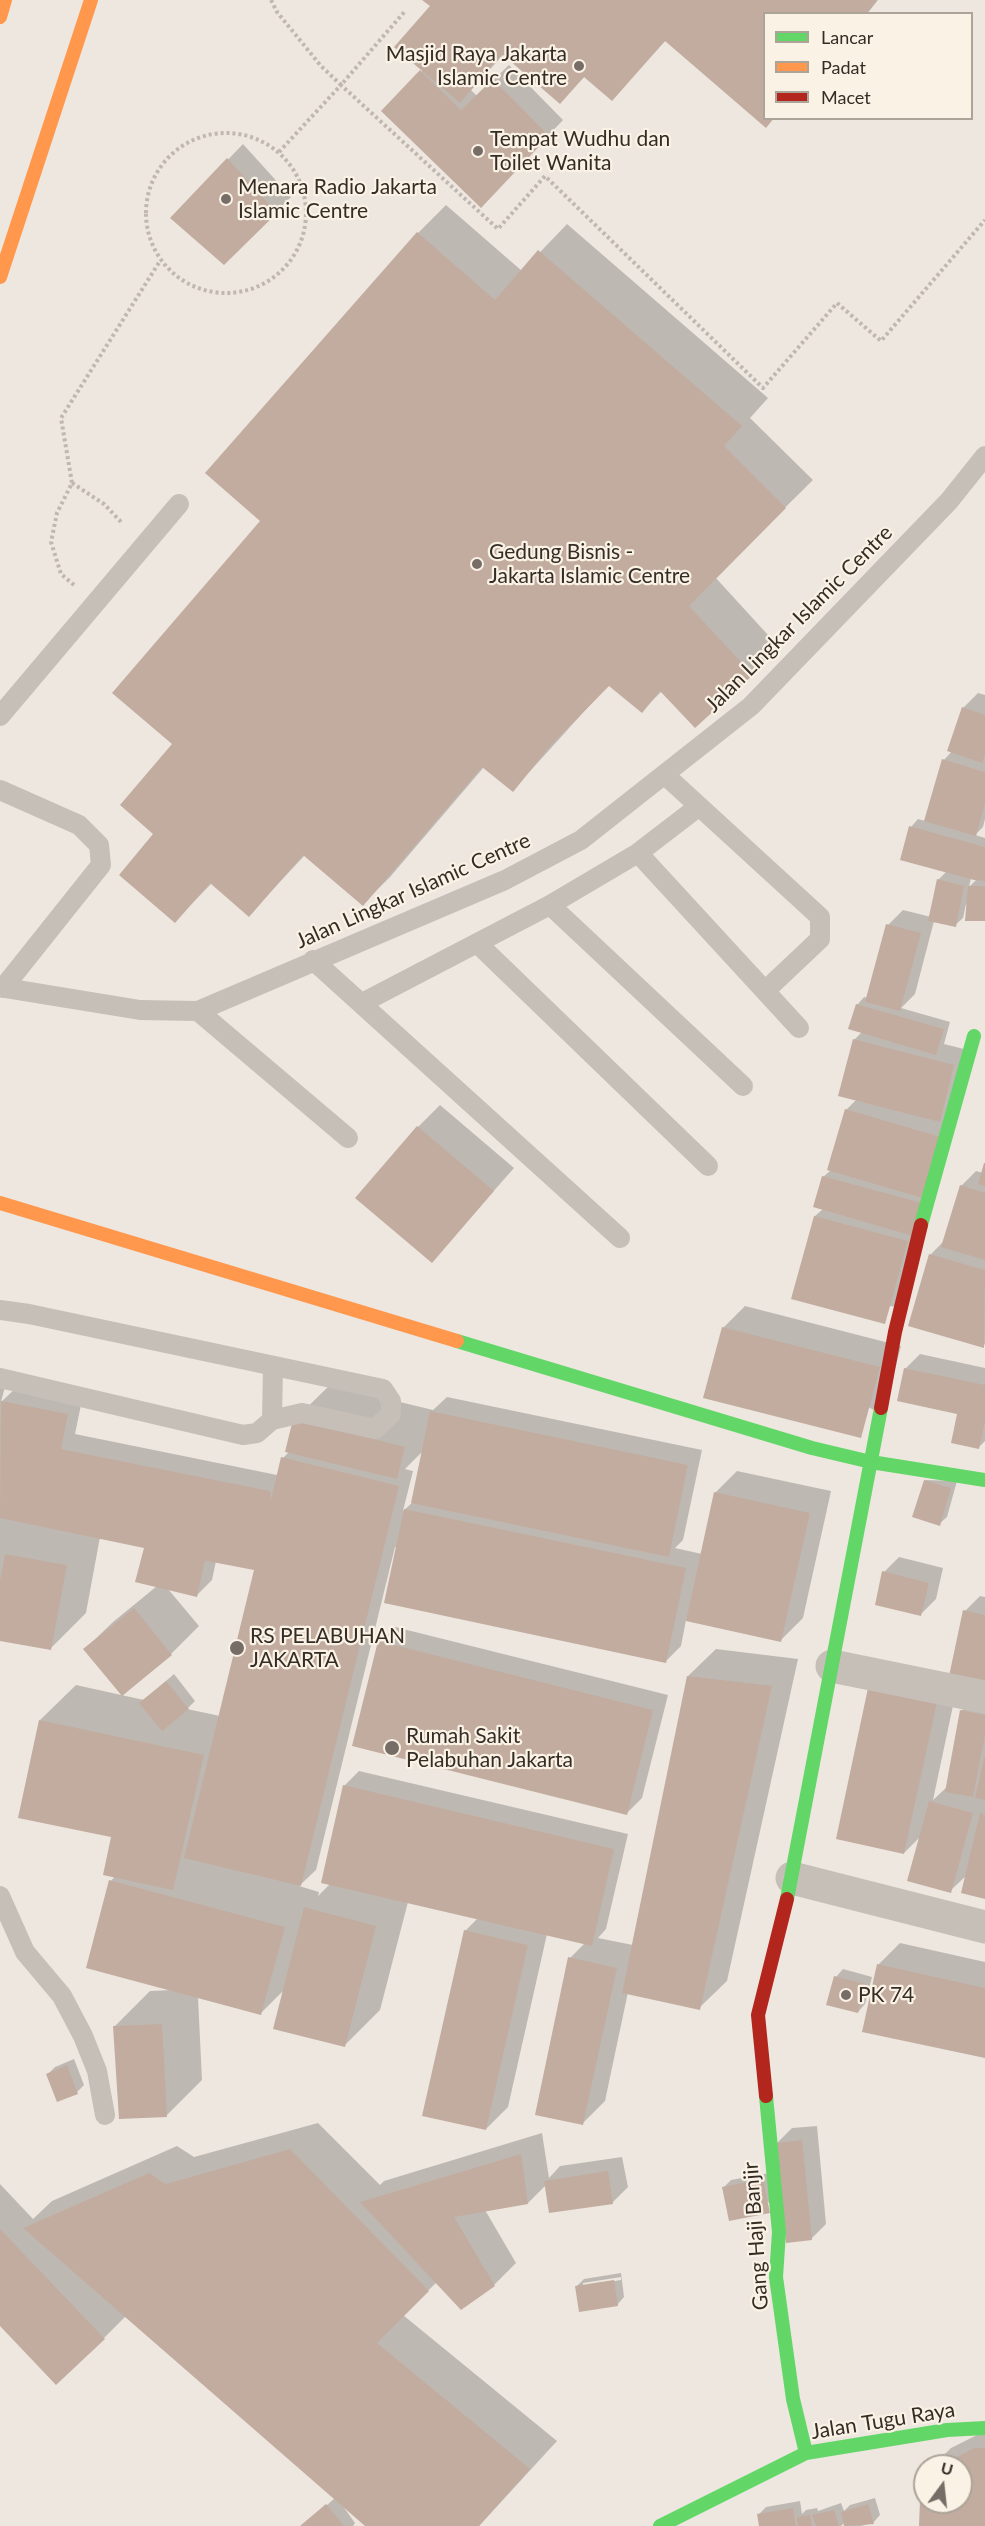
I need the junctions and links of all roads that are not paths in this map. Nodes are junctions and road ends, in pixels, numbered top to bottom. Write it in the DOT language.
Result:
graph roads {
  1 [pos="5,0"];
  2 [pos="92,0"];
  3 [pos="0,17"];
  4 [pos="0,277"];
  5 [pos="985,456"];
  6 [pos="179,504"];
  7 [pos="0,717"];
  8 [pos="665,775"];
  9 [pos="0,790"];
  10 [pos="698,807"];
  11 [pos="639,853"];
  12 [pos="550,905"];
  13 [pos="477,943"];
  14 [pos="313,960"];
  15 [pos="1,987"];
  16 [pos="765,991"];
  17 [pos="362,1003"];
  18 [pos="198,1011"];
  19 [pos="799,1028"];
  20 [pos="974,1036"];
  21 [pos="742,1086"];
  22 [pos="348,1138"];
  23 [pos="708,1166"];
  24 [pos="0,1203"];
  25 [pos="620,1238"];
  26 [pos="0,1310"];
  27 [pos="273,1366"];
  28 [pos="0,1378"];
  29 [pos="272,1420"];
  30 [pos="872,1462"];
  31 [pos="985,1480"];
  32 [pos="832,1666"];
  33 [pos="985,1697"];
  34 [pos="792,1878"];
  35 [pos="0,1896"];
  36 [pos="985,1927"];
  37 [pos="105,2115"];
  38 [pos="985,2428"];
  39 [pos="806,2453"];
  40 [pos="660,2526"];
  1 -- 3 [label="street"];
  2 -- 4 [label="street"];
  5 -- 8 [label="lane, Jalan Lingkar Islamic Centre"];
  6 -- 7 [label="lane"];
  8 -- 10 [label="lane"];
  8 -- 14 [label="lane, Jalan Lingkar Islamic Centre"];
  9 -- 15 [label="lane"];
  10 -- 11 [label="lane"];
  10 -- 16 [label="lane"];
  11 -- 12 [label="lane"];
  11 -- 16 [label="lane"];
  12 -- 13 [label="lane"];
  12 -- 21 [label="lane"];
  13 -- 17 [label="lane"];
  13 -- 23 [label="lane"];
  14 -- 17 [label="lane"];
  14 -- 18 [label="lane, Jalan Lingkar Islamic Centre"];
  15 -- 18 [label="lane, Jalan Lingkar Islamic Centre"];
  16 -- 19 [label="lane"];
  17 -- 25 [label="lane"];
  18 -- 22 [label="lane"];
  20 -- 30 [label="street, Gang Haji Banjir"];
  24 -- 30 [label="street"];
  26 -- 27 [label="lane"];
  27 -- 29 [label="lane"];
  27 -- 29 [label="lane"];
  28 -- 29 [label="lane"];
  30 -- 31 [label="street"];
  30 -- 32 [label="street, Gang Haji Banjir"];
  32 -- 33 [label="street"];
  32 -- 34 [label="street, Gang Haji Banjir"];
  34 -- 36 [label="street"];
  34 -- 39 [label="street, Gang Haji Banjir"];
  35 -- 37 [label="lane"];
  38 -- 39 [label="street, Jalan Tugu Raya"];
  39 -- 40 [label="street, Jalan Tugu Raya"];
}
